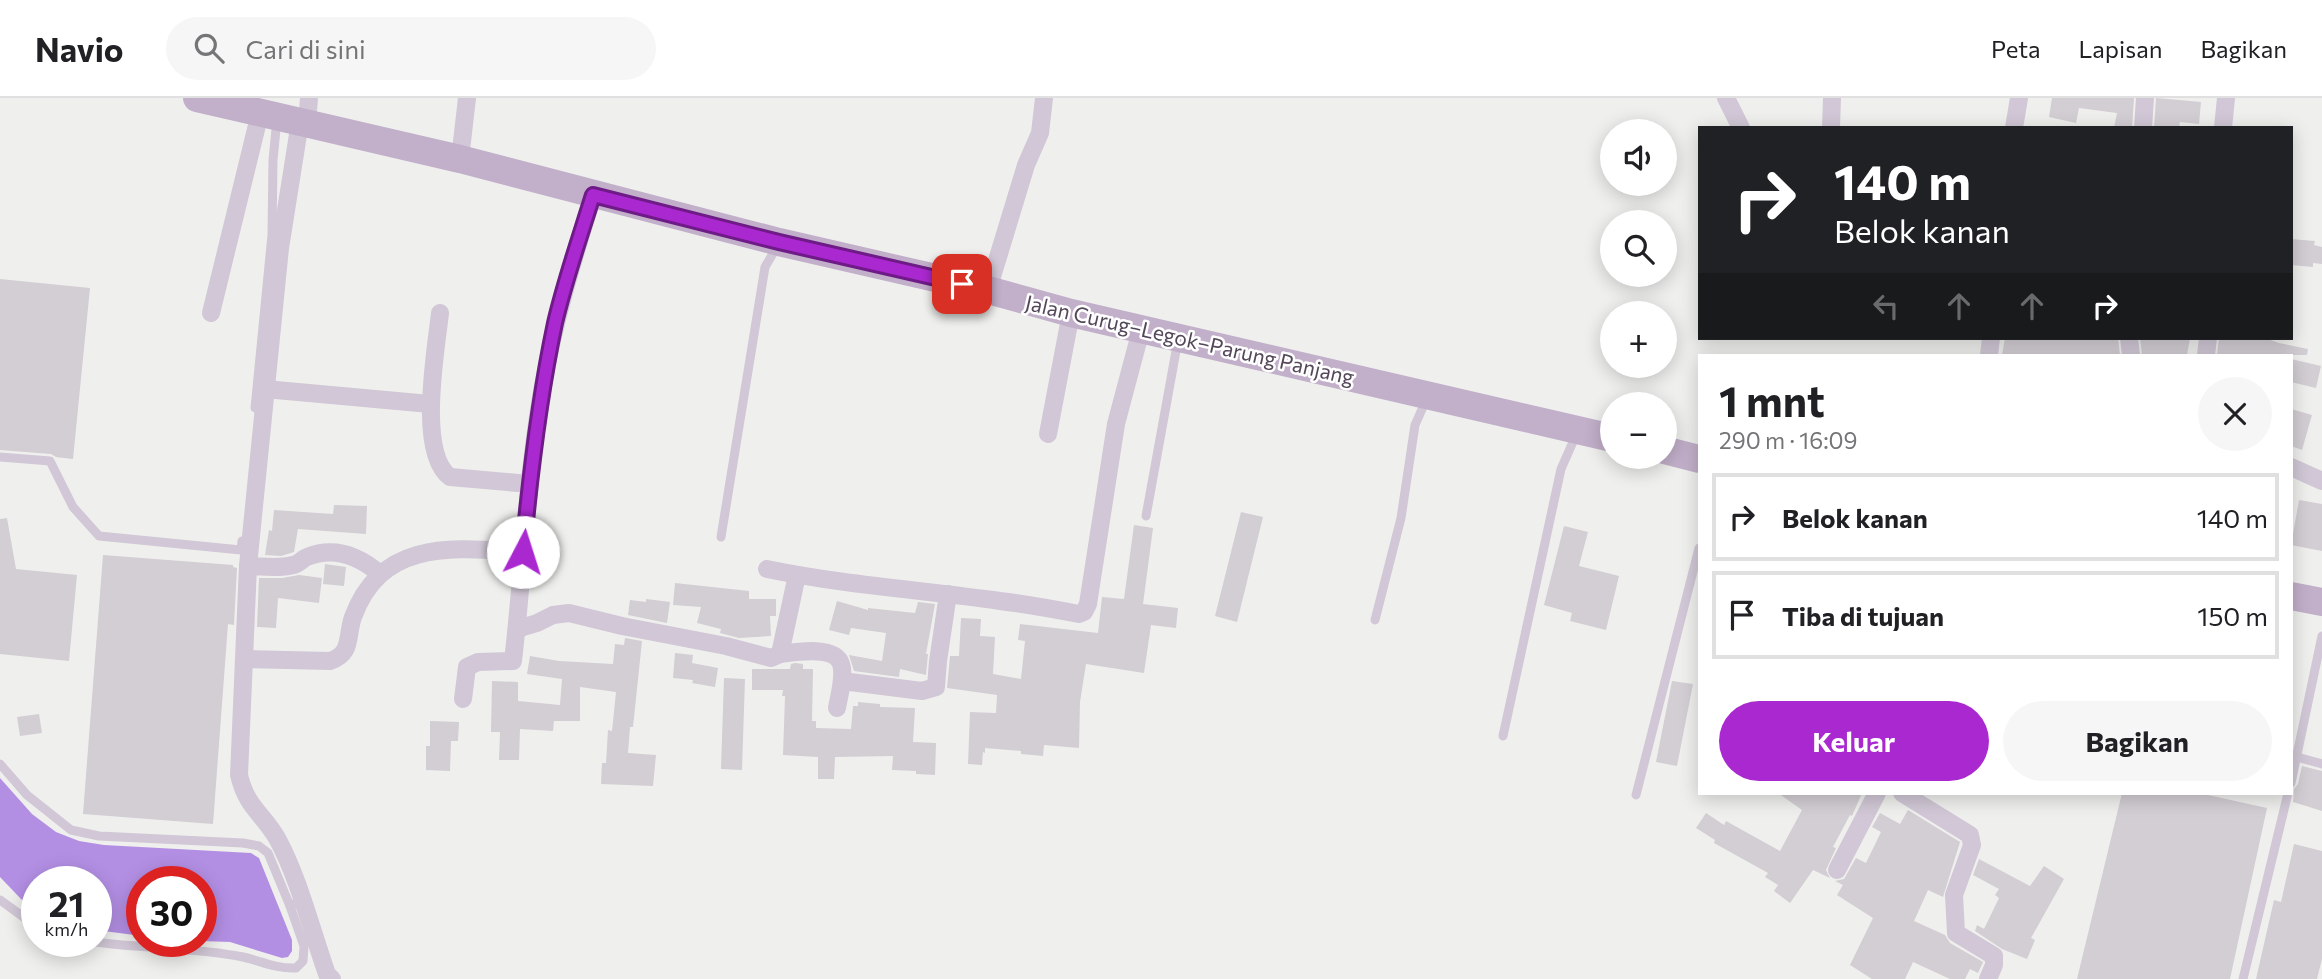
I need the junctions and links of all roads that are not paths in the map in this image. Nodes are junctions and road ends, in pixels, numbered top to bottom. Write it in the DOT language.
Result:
graph roads {
  1 [pos="197,98"];
  2 [pos="467,98"];
  3 [pos="1044,98"];
  4 [pos="1726,98"];
  5 [pos="1832,98"];
  6 [pos="2019,98"];
  7 [pos="2146,98"];
  8 [pos="2225,98"];
  9 [pos="290,115"];
  10 [pos="1740,126"];
  11 [pos="1832,126"];
  12 [pos="2014,126"];
  13 [pos="2143,126"];
  14 [pos="2223,126"];
  15 [pos="460,159"];
  16 [pos="593,195"];
  17 [pos="779,242"];
  18 [pos="988,290"];
  19 [pos="211,313"];
  20 [pos="440,313"];
  21 [pos="1071,313"];
  22 [pos="1141,330"];
  23 [pos="1178,338"];
  24 [pos="265,389"];
  25 [pos="1428,394"];
  26 [pos="430,404"];
  27 [pos="1578,430"];
  28 [pos="1048,434"];
  29 [pos="1600,435"];
  30 [pos="1677,453"];
  31 [pos="0,457"];
  32 [pos="1698,459"];
  33 [pos="2293,468"];
  34 [pos="2322,481"];
  35 [pos="529,484"];
  36 [pos="1146,516"];
  37 [pos="721,537"];
  38 [pos="523,552"];
  39 [pos="1698,552"];
  40 [pos="248,566"];
  41 [pos="767,569"];
  42 [pos="380,573"];
  43 [pos="797,575"];
  44 [pos="948,594"];
  45 [pos="2293,596"];
  46 [pos="2322,602"];
  47 [pos="1375,620"];
  48 [pos="517,629"];
  49 [pos="2322,636"];
  50 [pos="780,654"];
  51 [pos="244,659"];
  52 [pos="842,681"];
  53 [pos="463,699"];
  54 [pos="837,708"];
  55 [pos="1503,736"];
  56 [pos="2297,757"];
  57 [pos="0,764"];
  58 [pos="2322,764"];
  59 [pos="2293,774"];
  60 [pos="1636,795"];
  61 [pos="1876,795"];
  62 [pos="1905,795"];
  63 [pos="2288,795"];
  64 [pos="1837,870"];
  65 [pos="0,900"];
  66 [pos="295,903"];
  67 [pos="21,915"];
  68 [pos="112,944"];
  69 [pos="332,979"];
  70 [pos="1988,979"];
  71 [pos="2243,979"];
  1 -- 9 [label="main road, Jalan Curug–Legok–Parung Panjang"];
  2 -- 15 [label="street"];
  3 -- 18 [label="street"];
  4 -- 10 [label="street"];
  5 -- 11 [label="street"];
  6 -- 12 [label="street"];
  7 -- 13 [label="street"];
  8 -- 14 [label="street"];
  9 -- 15 [label="main road, Jalan Curug–Legok–Parung Panjang"];
  9 -- 19 [label="street"];
  9 -- 24 [label="street"];
  9 -- 31 [label="lane"];
  15 -- 16 [label="main road, Jalan Curug–Legok–Parung Panjang"];
  16 -- 17 [label="main road, Jalan Curug–Legok–Parung Panjang"];
  16 -- 35 [label="street"];
  17 -- 18 [label="main road, Jalan Curug–Legok–Parung Panjang"];
  17 -- 37 [label="lane"];
  18 -- 21 [label="main road, Jalan Curug–Legok–Parung Panjang"];
  20 -- 26 [label="street"];
  21 -- 22 [label="main road, Jalan Curug–Legok–Parung Panjang"];
  21 -- 28 [label="street"];
  22 -- 23 [label="main road, Jalan Curug–Legok–Parung Panjang"];
  22 -- 44 [label="street"];
  23 -- 25 [label="main road, Jalan Curug–Legok–Parung Panjang"];
  23 -- 36 [label="lane"];
  24 -- 26 [label="street"];
  24 -- 40 [label="street"];
  25 -- 27 [label="main road, Jalan Curug–Legok–Parung Panjang"];
  25 -- 47 [label="lane"];
  26 -- 35 [label="street"];
  27 -- 29 [label="main road, Jalan Curug–Legok–Parung Panjang"];
  27 -- 55 [label="lane"];
  30 -- 32 [label="main road"];
  33 -- 34 [label="street"];
  35 -- 38 [label="street"];
  38 -- 42 [label="street"];
  38 -- 48 [label="street"];
  39 -- 60 [label="lane"];
  40 -- 42 [label="street"];
  40 -- 51 [label="street"];
  41 -- 43 [label="street"];
  42 -- 51 [label="street"];
  43 -- 44 [label="street"];
  43 -- 50 [label="street"];
  44 -- 52 [label="street"];
  45 -- 46 [label="main road"];
  48 -- 50 [label="street"];
  48 -- 53 [label="street"];
  49 -- 56 [label="lane"];
  50 -- 52 [label="street"];
  51 -- 66 [label="street"];
  52 -- 54 [label="street"];
  56 -- 58 [label="lane"];
  56 -- 59 [label="lane"];
  57 -- 66 [label="lane"];
  61 -- 64 [label="street"];
  62 -- 70 [label="street"];
  63 -- 71 [label="lane"];
  65 -- 67 [label="lane"];
  66 -- 68 [label="lane"];
  66 -- 69 [label="street"];
}
